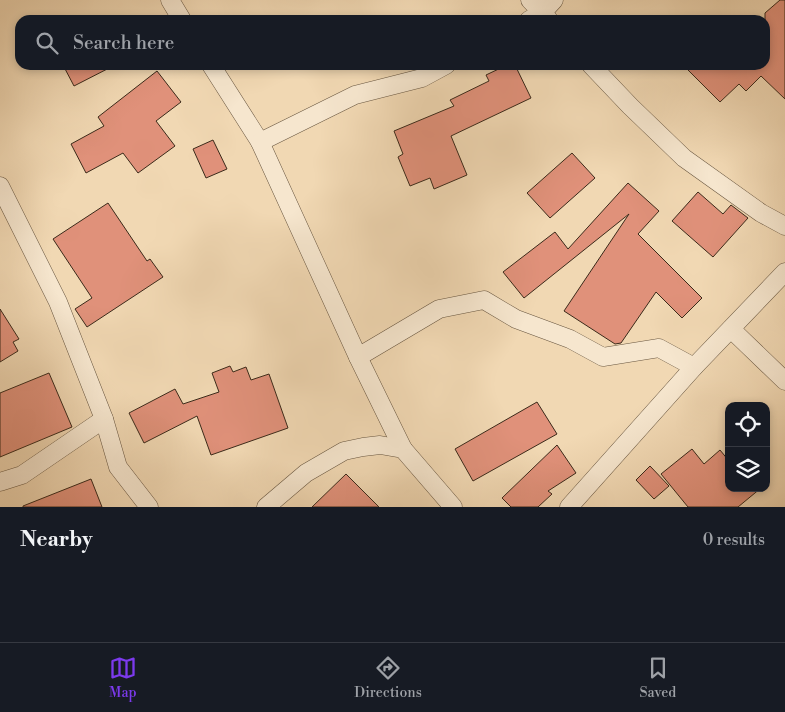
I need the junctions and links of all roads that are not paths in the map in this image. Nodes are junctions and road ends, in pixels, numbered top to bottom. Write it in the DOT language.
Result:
graph roads {
  1 [pos="170,0"];
  2 [pos="530,0"];
  3 [pos="554,0"];
  4 [pos="179,15"];
  5 [pos="538,15"];
  6 [pos="542,15"];
  7 [pos="214,70"];
  8 [pos="437,70"];
  9 [pos="596,70"];
  10 [pos="260,142"];
  11 [pos="0,186"];
  12 [pos="785,226"];
  13 [pos="785,272"];
  14 [pos="731,329"];
  15 [pos="358,357"];
  16 [pos="694,367"];
  17 [pos="785,382"];
  18 [pos="104,419"];
  19 [pos="403,449"];
  20 [pos="0,482"];
  21 [pos="149,507"];
  22 [pos="266,507"];
  23 [pos="453,507"];
  24 [pos="569,507"];
  1 -- 4 [label="street"];
  2 -- 5 [label="street"];
  3 -- 6 [label="street"];
  7 -- 10 [label="street"];
  8 -- 10 [label="street"];
  9 -- 12 [label="street"];
  10 -- 15 [label="street"];
  11 -- 18 [label="street"];
  13 -- 14 [label="street"];
  14 -- 16 [label="street"];
  14 -- 17 [label="street"];
  15 -- 16 [label="street"];
  15 -- 19 [label="street"];
  16 -- 24 [label="street"];
  18 -- 20 [label="street"];
  18 -- 21 [label="street"];
  19 -- 22 [label="street"];
  19 -- 23 [label="street"];
}
